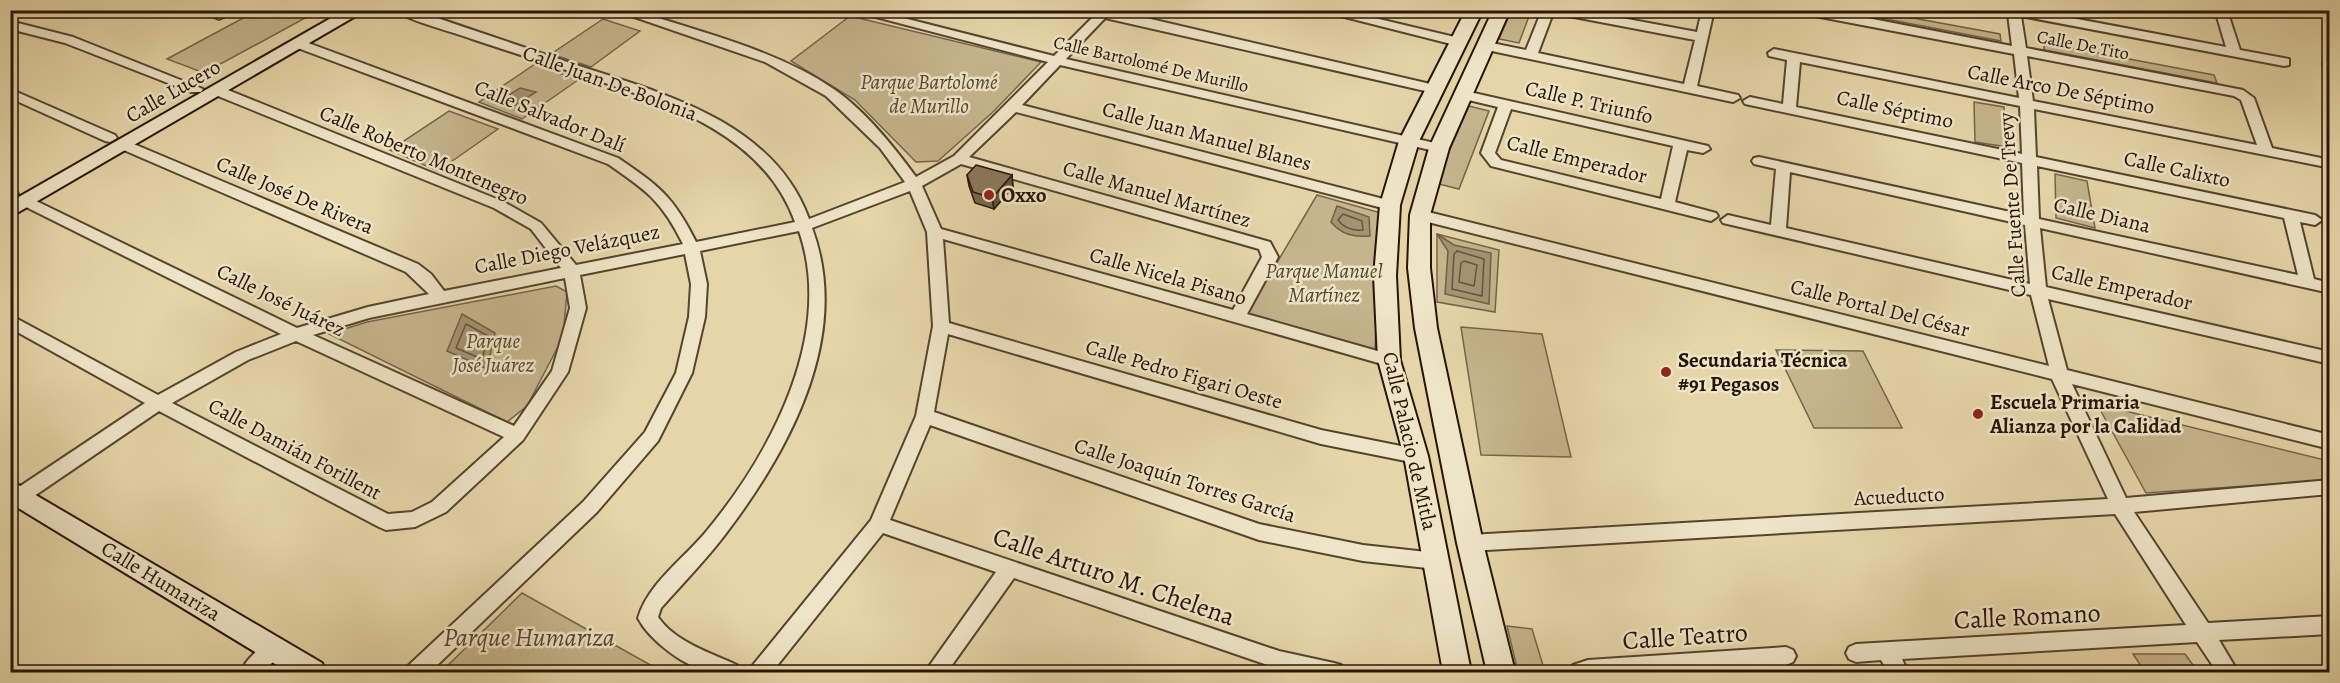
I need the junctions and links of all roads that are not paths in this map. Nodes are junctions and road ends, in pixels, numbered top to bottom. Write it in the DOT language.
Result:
graph roads {
  1 [pos="202,10"];
  2 [pos="233,10"];
  3 [pos="336,10"];
  4 [pos="358,10"];
  5 [pos="401,10"];
  6 [pos="621,10"];
  7 [pos="855,10"];
  8 [pos="1085,10"];
  9 [pos="1323,10"];
  10 [pos="1475,10"];
  11 [pos="1502,10"];
  12 [pos="1708,10"];
  13 [pos="2221,10"];
  14 [pos="2328,10"];
  15 [pos="1550,11"];
  16 [pos="2011,11"];
  17 [pos="1104,12"];
  18 [pos="1815,12"];
  19 [pos="645,14"];
  20 [pos="2330,15"];
  21 [pos="10,25"];
  22 [pos="1701,37"];
  23 [pos="1459,42"];
  24 [pos="299,44"];
  25 [pos="1487,46"];
  26 [pos="2021,52"];
  27 [pos="2234,52"];
  28 [pos="1774,53"];
  29 [pos="1531,55"];
  30 [pos="1794,57"];
  31 [pos="1058,61"];
  32 [pos="2284,62"];
  33 [pos="1690,88"];
  34 [pos="196,89"];
  35 [pos="1434,90"];
  36 [pos="218,91"];
  37 [pos="10,93"];
  38 [pos="1465,95"];
  39 [pos="1733,98"];
  40 [pos="1750,100"];
  41 [pos="1506,104"];
  42 [pos="2027,104"];
  43 [pos="1013,108"];
  44 [pos="1789,108"];
  45 [pos="1409,141"];
  46 [pos="117,142"];
  47 [pos="1681,144"];
  48 [pos="1439,148"];
  49 [pos="1703,149"];
  50 [pos="2266,151"];
  51 [pos="959,159"];
  52 [pos="2030,159"];
  53 [pos="1759,161"];
  54 [pos="2321,162"];
  55 [pos="1783,166"];
  56 [pos="914,184"];
  57 [pos="14,199"];
  58 [pos="1667,205"];
  59 [pos="1390,206"];
  60 [pos="1420,215"];
  61 [pos="2291,215"];
  62 [pos="1711,216"];
  63 [pos="1728,220"];
  64 [pos="2315,220"];
  65 [pos="2032,221"];
  66 [pos="807,225"];
  67 [pos="1778,231"];
  68 [pos="935,232"];
  69 [pos="692,248"];
  70 [pos="572,271"];
  71 [pos="2307,282"];
  72 [pos="2330,288"];
  73 [pos="2038,290"];
  74 [pos="441,297"];
  75 [pos="1237,318"];
  76 [pos="10,321"];
  77 [pos="941,326"];
  78 [pos="296,334"];
  79 [pos="2330,358"];
  80 [pos="1389,360"];
  81 [pos="2060,376"];
  82 [pos="158,403"];
  83 [pos="926,416"];
  84 [pos="517,435"];
  85 [pos="2330,442"];
  86 [pos="1416,456"];
  87 [pos="2330,487"];
  88 [pos="14,496"];
  89 [pos="2120,506"];
  90 [pos="415,519"];
  91 [pos="879,524"];
  92 [pos="1470,543"];
  93 [pos="1436,561"];
  94 [pos="1009,569"];
  95 [pos="2330,625"];
  96 [pos="2202,634"];
  97 [pos="274,649"];
  98 [pos="1887,651"];
  99 [pos="1856,653"];
  100 [pos="1786,656"];
  101 [pos="1742,666"];
  102 [pos="1584,671"];
  103 [pos="250,672"];
  104 [pos="312,672"];
  105 [pos="416,672"];
  106 [pos="730,672"];
  107 [pos="760,672"];
  108 [pos="935,672"];
  109 [pos="1334,672"];
  110 [pos="1457,672"];
  111 [pos="1501,672"];
  112 [pos="1898,672"];
  113 [pos="2228,672"];
  1 -- 2 [label="street"];
  3 -- 34 [label="main road, Calle Lucero"];
  4 -- 24 [label="main road, Calle Lucero"];
  5 -- 66 [label="street, Calle Juan De Bolonia"];
  6 -- 19 [label="street"];
  7 -- 31 [label="street, Calle Bartolomé De Murillo"];
  8 -- 17 [label="street"];
  9 -- 23 [label="street"];
  10 -- 23 [label="main road, Calle Palacio de Mitla"];
  11 -- 25 [label="main road, Calle Palacio de Mitla"];
  12 -- 22 [label="street"];
  13 -- 27 [label="street"];
  14 -- 20 [label="street"];
  15 -- 22 [label="street"];
  15 -- 29 [label="street"];
  16 -- 26 [label="street, Calle Fuente De Trevy"];
  16 -- 27 [label="street"];
  17 -- 31 [label="street, Calle Diego Velázquez"];
  17 -- 35 [label="street"];
  18 -- 26 [label="street, Calle De Tito"];
  19 -- 56 [label="street"];
  21 -- 34 [label="street"];
  22 -- 33 [label="street"];
  23 -- 35 [label="main road, Calle Palacio de Mitla"];
  24 -- 36 [label="main road, Calle Lucero"];
  24 -- 69 [label="street, Calle Salvador Dalí"];
  25 -- 29 [label="street"];
  25 -- 38 [label="main road, Calle Palacio de Mitla"];
  26 -- 42 [label="street, Calle Fuente De Trevy"];
  26 -- 50 [label="street, Calle De Tito"];
  27 -- 32 [label="street"];
  28 -- 30 [label="street, Calle Arco De Séptimo"];
  29 -- 33 [label="street"];
  30 -- 42 [label="street, Calle Arco De Séptimo"];
  30 -- 44 [label="street"];
  31 -- 43 [label="street, Calle Diego Velázquez"];
  31 -- 45 [label="street, Calle Bartolomé De Murillo"];
  33 -- 39 [label="street"];
  34 -- 46 [label="main road, Calle Lucero"];
  35 -- 45 [label="main road, Calle Palacio de Mitla"];
  36 -- 46 [label="main road, Calle Lucero"];
  36 -- 70 [label="street, Calle Roberto Montenegro"];
  37 -- 46 [label="street, Calle José De Rivera"];
  38 -- 41 [label="street, Calle P. Triunfo"];
  38 -- 48 [label="main road, Calle Palacio de Mitla"];
  40 -- 44 [label="street, Calle Séptimo"];
  41 -- 47 [label="street, Calle P. Triunfo"];
  41 -- 58 [label="street, Calle Emperador"];
  42 -- 50 [label="street, Calle Arco De Séptimo"];
  42 -- 52 [label="street, Calle Fuente De Trevy"];
  43 -- 51 [label="street, Calle Diego Velázquez"];
  43 -- 59 [label="street, Calle Juan Manuel Blanes"];
  44 -- 52 [label="street, Calle Séptimo"];
  45 -- 48 [label="street, Calle Bartolomé De Murillo"];
  45 -- 59 [label="main road, Calle Palacio de Mitla"];
  46 -- 57 [label="main road, Calle Lucero"];
  46 -- 74 [label="street, Calle José De Rivera"];
  47 -- 49 [label="street, Calle P. Triunfo"];
  47 -- 58 [label="street"];
  48 -- 60 [label="main road, Calle Palacio de Mitla"];
  50 -- 54 [label="street, Calle Arco De Séptimo"];
  51 -- 56 [label="street, Calle Diego Velázquez"];
  51 -- 75 [label="street, Calle Manuel Martínez"];
  52 -- 61 [label="street, Calle Calixto"];
  52 -- 65 [label="street, Calle Fuente De Trevy"];
  53 -- 55 [label="street, Calle Diana"];
  55 -- 65 [label="street, Calle Diana"];
  55 -- 67 [label="street"];
  56 -- 66 [label="street, Calle Diego Velázquez"];
  56 -- 68 [label="street"];
  57 -- 78 [label="street, Calle José Juárez"];
  58 -- 62 [label="street, Calle Emperador"];
  59 -- 80 [label="main road, Calle Palacio de Mitla"];
  60 -- 81 [label="street, Calle Portal Del César"];
  60 -- 92 [label="main road, Calle Palacio de Mitla"];
  61 -- 64 [label="street, Calle Calixto"];
  61 -- 71 [label="street"];
  63 -- 67 [label="street, Calle Emperador"];
  65 -- 71 [label="street, Calle Diana"];
  65 -- 73 [label="street, Calle Fuente De Trevy"];
  66 -- 69 [label="street, Calle Diego Velázquez"];
  66 -- 106 [label="street, Calle Juan De Bolonia"];
  67 -- 73 [label="street, Calle Emperador"];
  68 -- 75 [label="street, Calle Nicela Pisano"];
  68 -- 77 [label="street"];
  69 -- 70 [label="street, Calle Diego Velázquez"];
  69 -- 105 [label="street, Calle Salvador Dalí"];
  70 -- 74 [label="street, Calle Diego Velázquez"];
  70 -- 84 [label="street, Calle Roberto Montenegro"];
  71 -- 72 [label="street, Calle Diana"];
  73 -- 79 [label="street, Calle Emperador"];
  73 -- 81 [label="street, Calle Fuente De Trevy"];
  74 -- 78 [label="street, Calle Diego Velázquez"];
  75 -- 80 [label="street, Calle Nicela Pisano"];
  76 -- 82 [label="street, Calle Damián Forillent"];
  77 -- 83 [label="street"];
  77 -- 86 [label="street, Calle Pedro Figari Oeste"];
  78 -- 82 [label="street, Calle Diego Velázquez"];
  78 -- 84 [label="street, Calle José Juárez"];
  80 -- 86 [label="main road, Calle Palacio de Mitla"];
  81 -- 85 [label="street, Calle Portal Del César"];
  81 -- 89 [label="street, Calle Fuente De Trevy"];
  82 -- 88 [label="street, Calle Diego Velázquez"];
  82 -- 90 [label="street, Calle Damián Forillent"];
  83 -- 91 [label="street"];
  83 -- 93 [label="street, Calle Joaquín Torres García"];
  84 -- 90 [label="street, Calle Roberto Montenegro"];
  86 -- 93 [label="main road, Calle Palacio de Mitla"];
  87 -- 89 [label="street, Acueducto"];
  88 -- 97 [label="main road, Calle Humariza"];
  89 -- 92 [label="street, Acueducto"];
  89 -- 96 [label="street, Calle Fuente De Trevy"];
  91 -- 94 [label="street, Calle Arturo M. Chelena"];
  91 -- 107 [label="street"];
  92 -- 111 [label="main road, Calle Palacio de Mitla"];
  93 -- 110 [label="main road, Calle Palacio de Mitla"];
  94 -- 108 [label="street"];
  94 -- 109 [label="street, Calle Arturo M. Chelena"];
  95 -- 96 [label="street, Calle Romano"];
  96 -- 98 [label="street, Calle Romano"];
  96 -- 113 [label="street, Calle Fuente De Trevy"];
  97 -- 103 [label="street"];
  97 -- 104 [label="main road, Calle Humariza"];
  98 -- 99 [label="street, Calle Romano"];
  98 -- 112 [label="street"];
  100 -- 101 [label="street, Calle Teatro"];
  101 -- 102 [label="street, Calle Teatro"];
}
